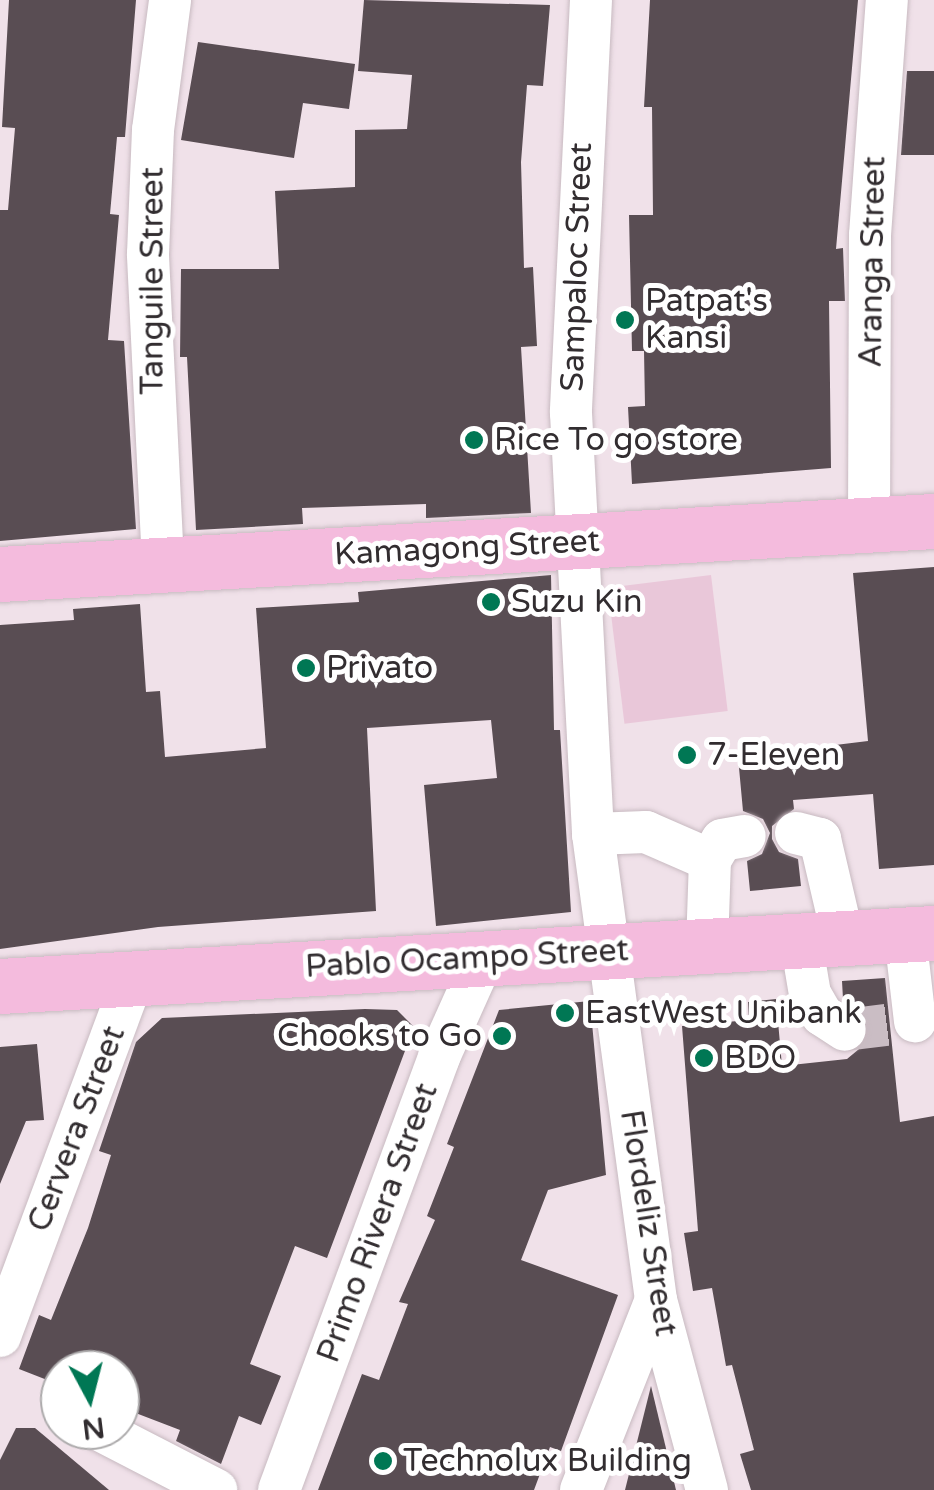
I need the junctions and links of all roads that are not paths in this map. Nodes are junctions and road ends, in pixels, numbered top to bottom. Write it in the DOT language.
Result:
graph roads {
  1 [pos="170,0"];
  2 [pos="591,0"];
  3 [pos="887,0"];
  4 [pos="934,521"];
  5 [pos="869,525"];
  6 [pos="575,544"];
  7 [pos="163,562"];
  8 [pos="0,574"];
  9 [pos="796,832"];
  10 [pos="593,834"];
  11 [pos="745,836"];
  12 [pos="710,860"];
  13 [pos="920,934"];
  14 [pos="822,940"];
  15 [pos="707,946"];
  16 [pos="610,952"];
  17 [pos="483,958"];
  18 [pos="133,978"];
  19 [pos="0,986"];
  20 [pos="914,1022"];
  21 [pos="845,1030"];
  22 [pos="656,1300"];
  23 [pos="0,1336"];
  24 [pos="139,1450"];
  25 [pos="216,1490"];
  26 [pos="279,1490"];
  27 [pos="581,1490"];
  28 [pos="707,1490"];
  1 -- 7 [label="street, Tanguile Street"];
  2 -- 6 [label="street, Sampaloc Street"];
  3 -- 5 [label="street, Aranga Street"];
  4 -- 5 [label="main road, Kamagong Street"];
  5 -- 6 [label="main road, Kamagong Street"];
  6 -- 7 [label="main road, Kamagong Street"];
  6 -- 10 [label="street, Sampaloc Street"];
  7 -- 8 [label="main road, Kamagong Street"];
  9 -- 14 [label="street"];
  10 -- 12 [label="street"];
  10 -- 16 [label="street, Sampaloc Street"];
  11 -- 12 [label="street"];
  12 -- 15 [label="street"];
  13 -- 14 [label="main road, Pablo Ocampo Street"];
  13 -- 20 [label="street"];
  14 -- 15 [label="main road, Pablo Ocampo Street"];
  14 -- 21 [label="street"];
  15 -- 16 [label="main road, Pablo Ocampo Street"];
  16 -- 17 [label="main road, Pablo Ocampo Street"];
  16 -- 22 [label="street, Flordeliz Street"];
  17 -- 18 [label="main road, Pablo Ocampo Street"];
  17 -- 26 [label="street, Primo Rivera Street"];
  18 -- 19 [label="main road, Pablo Ocampo Street"];
  18 -- 23 [label="street, Cervera Street"];
  22 -- 27 [label="street"];
  22 -- 28 [label="street, Flordeliz Street"];
  24 -- 25 [label="street"];
}
